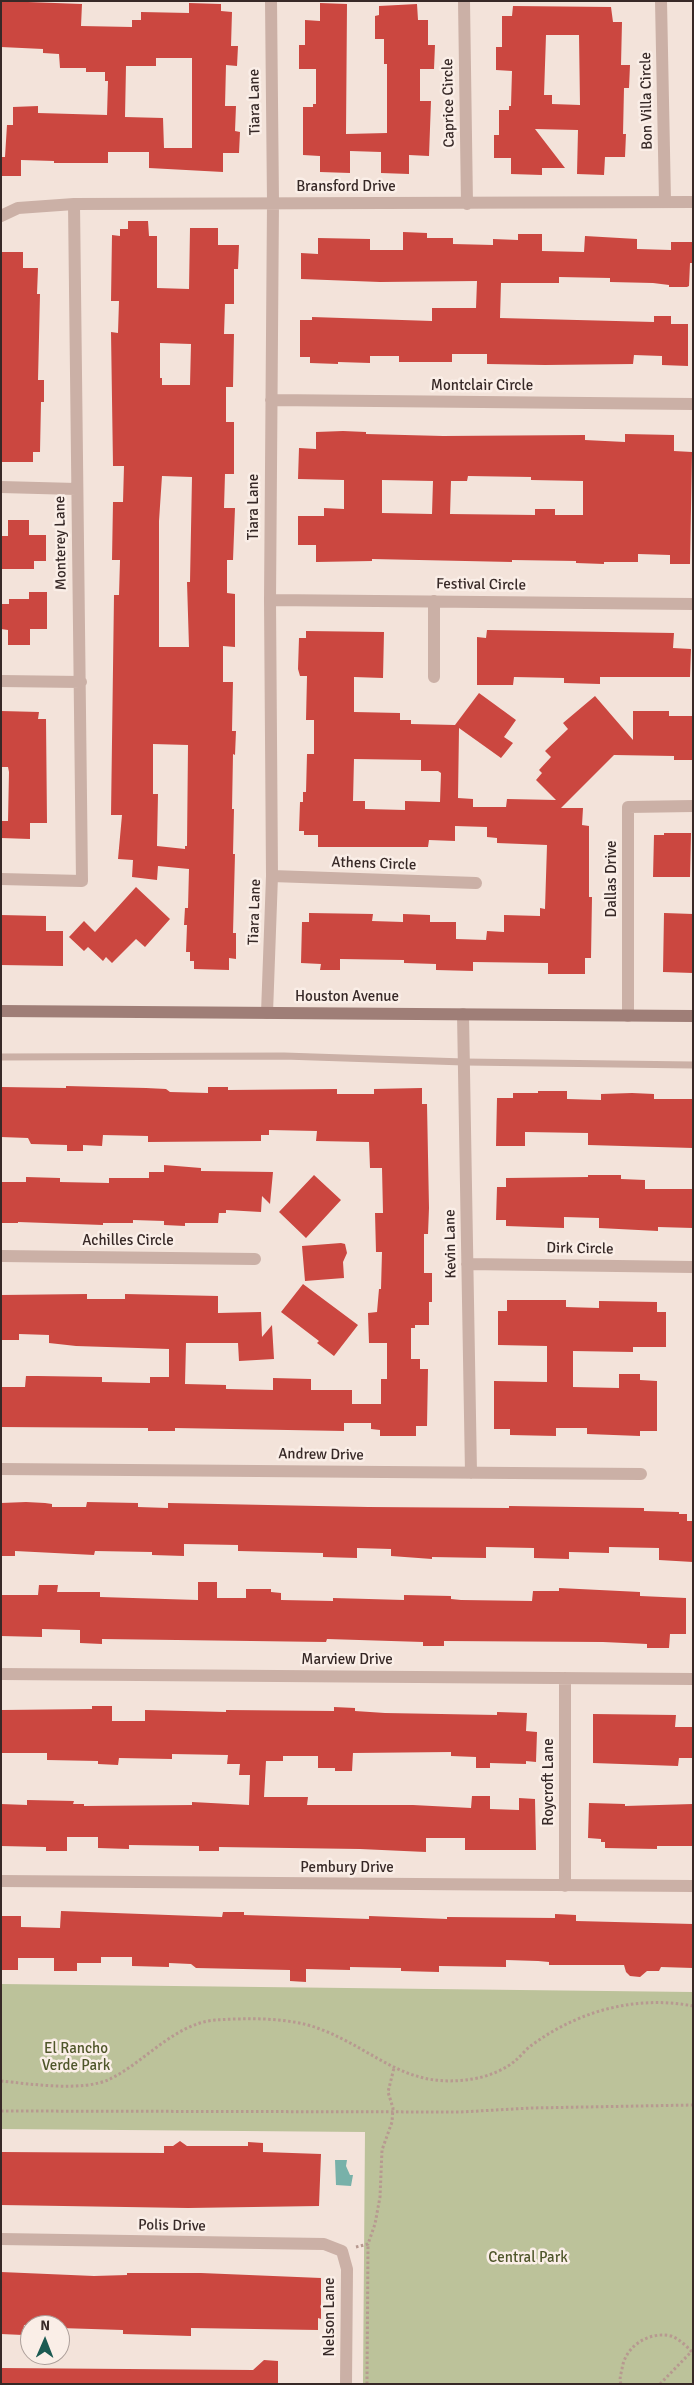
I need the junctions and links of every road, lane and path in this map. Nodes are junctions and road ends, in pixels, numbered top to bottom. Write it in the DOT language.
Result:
graph roads {
  1 [pos="271,1"];
  2 [pos="464,1"];
  3 [pos="661,1"];
  4 [pos="665,201"];
  5 [pos="273,202"];
  6 [pos="693,202"];
  7 [pos="74,204"];
  8 [pos="467,204"];
  9 [pos="1,216"];
  10 [pos="271,400"];
  11 [pos="693,404"];
  12 [pos="1,487"];
  13 [pos="76,489"];
  14 [pos="270,600"];
  15 [pos="434,601"];
  16 [pos="693,604"];
  17 [pos="434,677"];
  18 [pos="1,681"];
  19 [pos="81,682"];
  20 [pos="693,806"];
  21 [pos="272,876"];
  22 [pos="1,879"];
  23 [pos="476,883"];
  24 [pos="1,1011"];
  25 [pos="267,1013"];
  26 [pos="463,1014"];
  27 [pos="628,1016"];
  28 [pos="693,1016"];
  29 [pos="1,1057"];
  30 [pos="464,1062"];
  31 [pos="693,1065"];
  32 [pos="1,1256"];
  33 [pos="255,1258"];
  34 [pos="467,1264"];
  35 [pos="693,1267"];
  36 [pos="1,1469"];
  37 [pos="471,1473"];
  38 [pos="641,1474"];
  39 [pos="1,1674"];
  40 [pos="565,1678"];
  41 [pos="693,1679"];
  42 [pos="1,1881"];
  43 [pos="565,1886"];
  44 [pos="693,1886"];
  45 [pos="693,2006"];
  46 [pos="394,2068"];
  47 [pos="1,2081"];
  48 [pos="693,2105"];
  49 [pos="1,2111"];
  50 [pos="393,2113"];
  51 [pos="1,2239"];
  52 [pos="368,2244"];
  53 [pos="342,2251"];
  54 [pos="692,2351"];
  55 [pos="346,2384"];
  56 [pos="367,2384"];
  57 [pos="621,2384"];
  58 [pos="660,2384"];
  1 -- 5 [label="street, Tiara Lane"];
  2 -- 8 [label="street, Caprice Circle"];
  3 -- 4 [label="street, Bon Villa Circle"];
  4 -- 6 [label="street, Bransford Drive"];
  4 -- 8 [label="street, Bransford Drive"];
  5 -- 7 [label="street, Bransford Drive"];
  5 -- 8 [label="street, Bransford Drive"];
  5 -- 10 [label="street, Tiara Lane"];
  7 -- 9 [label="street, Bransford Drive"];
  7 -- 13 [label="street, Monterey Lane"];
  10 -- 11 [label="street, Montclair Circle"];
  10 -- 14 [label="street, Tiara Lane"];
  12 -- 13 [label="street"];
  13 -- 19 [label="street, Monterey Lane"];
  14 -- 15 [label="street, Festival Circle"];
  14 -- 21 [label="street, Tiara Lane"];
  15 -- 16 [label="street, Festival Circle"];
  15 -- 17 [label="street"];
  18 -- 19 [label="street"];
  19 -- 22 [label="street, Monterey Lane"];
  20 -- 27 [label="street, Dallas Drive"];
  21 -- 23 [label="street, Athens Circle"];
  21 -- 25 [label="street, Tiara Lane"];
  24 -- 25 [label="street, Houston Avenue"];
  25 -- 26 [label="street, Houston Avenue"];
  26 -- 27 [label="street, Houston Avenue"];
  26 -- 30 [label="street, Kevin Lane"];
  27 -- 28 [label="street, Houston Avenue"];
  29 -- 30 [label="lane"];
  30 -- 31 [label="lane"];
  30 -- 34 [label="street, Kevin Lane"];
  32 -- 33 [label="street, Achilles Circle"];
  34 -- 35 [label="street, Dirk Circle"];
  34 -- 37 [label="street, Kevin Lane"];
  36 -- 37 [label="street, Andrew Drive"];
  37 -- 38 [label="street, Andrew Drive"];
  39 -- 40 [label="street, Marview Drive"];
  40 -- 41 [label="street, Marview Drive"];
  40 -- 43 [label="street, Roycroft Lane"];
  42 -- 43 [label="street, Pembury Drive"];
  43 -- 44 [label="street, Pembury Drive"];
  45 -- 46 [label="path"];
  46 -- 47 [label="path"];
  46 -- 50 [label="path"];
  48 -- 50 [label="path"];
  49 -- 50 [label="path"];
  50 -- 52 [label="path"];
  51 -- 53 [label="street, Polis Drive"];
  52 -- 53 [label="path"];
  52 -- 56 [label="path"];
  53 -- 55 [label="street, Nelson Lane"];
  54 -- 57 [label="path"];
  54 -- 58 [label="path"];
}
